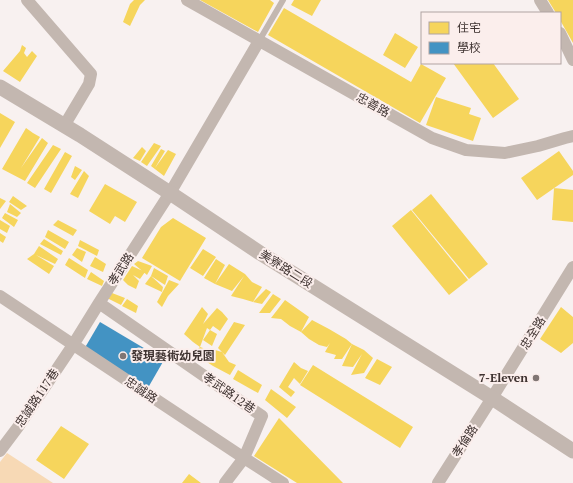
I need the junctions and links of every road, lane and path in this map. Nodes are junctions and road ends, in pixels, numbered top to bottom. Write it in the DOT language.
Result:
graph roads {
  1 [pos="27,0"];
  2 [pos="187,0"];
  3 [pos="283,0"];
  4 [pos="540,0"];
  5 [pos="547,12"];
  6 [pos="561,35"];
  7 [pos="259,41"];
  8 [pos="573,60"];
  9 [pos="0,87"];
  10 [pos="64,126"];
  11 [pos="573,136"];
  12 [pos="170,193"];
  13 [pos="573,267"];
  14 [pos="0,296"];
  15 [pos="99,303"];
  16 [pos="73,345"];
  17 [pos="492,398"];
  18 [pos="0,451"];
  19 [pos="573,451"];
  20 [pos="244,458"];
  21 [pos="225,483"];
  22 [pos="283,483"];
  23 [pos="438,483"];
  1 -- 10 [label="street"];
  2 -- 7 [label="street, 忠善路"];
  3 -- 7 [label="lane"];
  4 -- 5 [label="street"];
  6 -- 8 [label="street"];
  7 -- 11 [label="street, 忠善路"];
  7 -- 12 [label="street, 孝武路"];
  9 -- 10 [label="street, 美寮路二段"];
  10 -- 12 [label="street, 美寮路二段"];
  12 -- 15 [label="street, 孝武路"];
  12 -- 17 [label="street, 美寮路二段"];
  13 -- 17 [label="street, 忠全路"];
  14 -- 16 [label="street, 忠誠路"];
  15 -- 16 [label="street, 孝武路"];
  15 -- 20 [label="street, 孝武路12巷"];
  16 -- 18 [label="street, 忠誠路117巷"];
  16 -- 20 [label="street, 忠誠路"];
  17 -- 19 [label="street, 美寮路二段"];
  17 -- 23 [label="street, 孝倫路"];
  20 -- 21 [label="street"];
  20 -- 22 [label="street, 忠誠路"];
}
